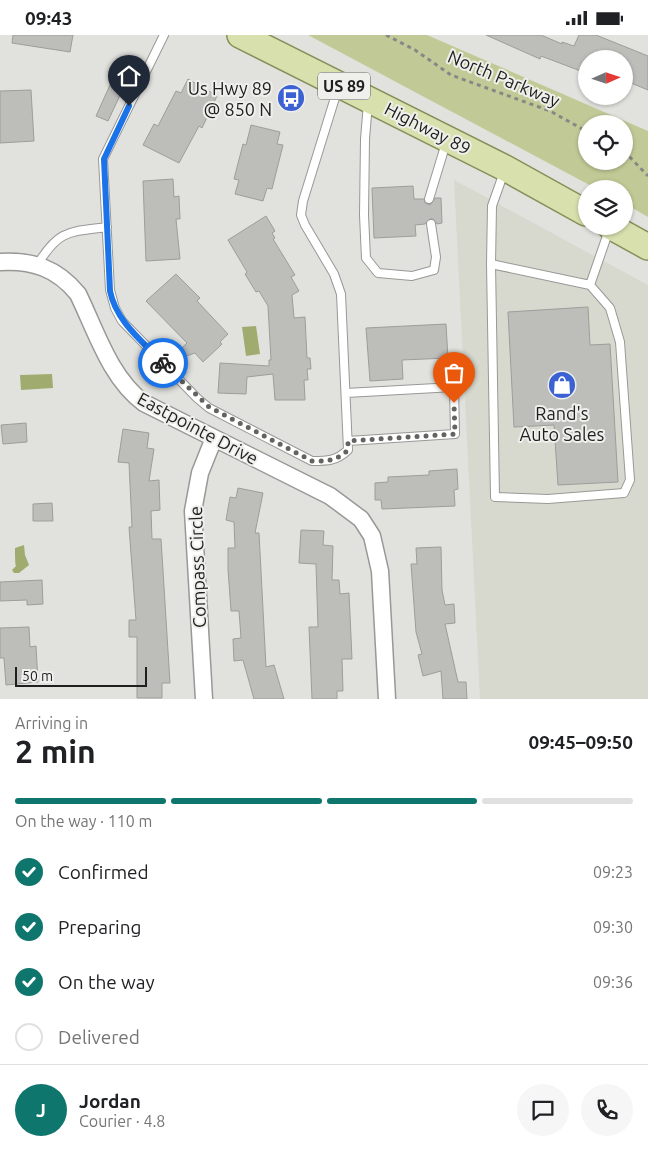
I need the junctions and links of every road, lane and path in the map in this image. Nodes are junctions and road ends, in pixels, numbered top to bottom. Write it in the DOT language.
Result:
graph roads {
  1 [pos="164,35"];
  2 [pos="240,35"];
  3 [pos="386,35"];
  4 [pos="340,83"];
  5 [pos="368,98"];
  6 [pos="578,127"];
  7 [pos="448,138"];
  8 [pos="633,160"];
  9 [pos="505,168"];
  10 [pos="648,176"];
  11 [pos="429,199"];
  12 [pos="578,209"];
  13 [pos="431,224"];
  14 [pos="107,227"];
  15 [pos="607,235"];
  16 [pos="626,235"];
  17 [pos="648,247"];
  18 [pos="0,262"];
  19 [pos="38,264"];
  20 [pos="491,264"];
  21 [pos="590,285"];
  22 [pos="346,393"];
  23 [pos="214,439"];
  24 [pos="348,441"];
  25 [pos="204,699"];
  26 [pos="387,699"];
  1 -- 14 [label="lane"];
  2 -- 4 [label="main road, Highway 89 / US 89"];
  3 -- 6 [label="path, North Parkway"];
  4 -- 5 [label="main road, Highway 89 / US 89"];
  4 -- 22 [label="lane"];
  5 -- 7 [label="main road, Highway 89 / US 89"];
  5 -- 13 [label="lane"];
  7 -- 9 [label="main road, Highway 89 / US 89"];
  7 -- 11 [label="lane"];
  8 -- 10 [label="path"];
  9 -- 12 [label="main road, Highway 89 / US 89"];
  9 -- 20 [label="lane"];
  14 -- 19 [label="lane"];
  14 -- 24 [label="lane"];
  15 -- 21 [label="lane"];
  16 -- 17 [label="main road"];
  18 -- 19 [label="street, Eastpointe Drive"];
  19 -- 23 [label="street, Eastpointe Drive"];
  20 -- 21 [label="lane"];
  20 -- 21 [label="lane"];
  22 -- 24 [label="lane"];
  22 -- 24 [label="lane"];
  23 -- 25 [label="street, Compass Circle"];
  23 -- 26 [label="street, Eastpointe Drive"];
}
